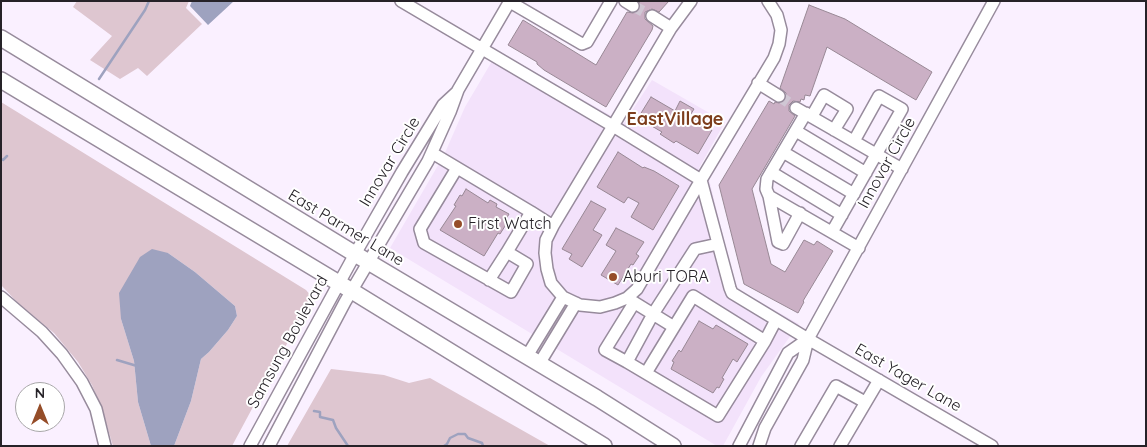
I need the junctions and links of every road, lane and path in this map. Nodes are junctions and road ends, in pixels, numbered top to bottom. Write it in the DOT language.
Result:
graph roads {
  1 [pos="401,1"];
  2 [pos="611,1"];
  3 [pos="691,1"];
  4 [pos="768,1"];
  5 [pos="994,1"];
  6 [pos="510,2"];
  7 [pos="652,16"];
  8 [pos="671,28"];
  9 [pos="1,38"];
  10 [pos="482,49"];
  11 [pos="1,80"];
  12 [pos="758,83"];
  13 [pos="458,90"];
  14 [pos="779,96"];
  15 [pos="805,112"];
  16 [pos="613,126"];
  17 [pos="834,130"];
  18 [pos="796,131"];
  19 [pos="854,141"];
  20 [pos="783,152"];
  21 [pos="432,153"];
  22 [pos="876,154"];
  23 [pos="458,168"];
  24 [pos="902,169"];
  25 [pos="771,172"];
  26 [pos="866,173"];
  27 [pos="702,180"];
  28 [pos="854,194"];
  29 [pos="769,196"];
  30 [pos="531,212"];
  31 [pos="800,213"];
  32 [pos="842,215"];
  33 [pos="553,226"];
  34 [pos="832,232"];
  35 [pos="718,244"];
  36 [pos="859,248"];
  37 [pos="507,252"];
  38 [pos="355,254"];
  39 [pos="368,262"];
  40 [pos="489,280"];
  41 [pos="338,283"];
  42 [pos="352,291"];
  43 [pos="563,296"];
  44 [pos="1,298"];
  45 [pos="630,300"];
  46 [pos="576,304"];
  47 [pos="653,314"];
  48 [pos="776,320"];
  49 [pos="674,327"];
  50 [pos="808,339"];
  51 [pos="765,341"];
  52 [pos="533,360"];
  53 [pos="627,362"];
  54 [pos="646,373"];
  55 [pos="880,380"];
  56 [pos="865,402"];
  57 [pos="105,446"];
  58 [pos="250,446"];
  59 [pos="269,446"];
  60 [pos="604,446"];
  61 [pos="673,446"];
  62 [pos="738,446"];
  63 [pos="759,446"];
  64 [pos="801,446"];
  65 [pos="840,446"];
  66 [pos="992,446"];
  1 -- 10 [label="street"];
  2 -- 6 [label="street"];
  3 -- 8 [label="street"];
  4 -- 12 [label="street"];
  5 -- 24 [label="street, Innovar Circle"];
  6 -- 10 [label="street, Innovar Circle"];
  7 -- 8 [label="street"];
  8 -- 16 [label="street"];
  9 -- 38 [label="main road, East Parmer Lane"];
  10 -- 13 [label="street, Innovar Circle"];
  10 -- 16 [label="street"];
  11 -- 41 [label="main road"];
  12 -- 14 [label="street"];
  12 -- 27 [label="street"];
  13 -- 21 [label="street, Innovar Circle"];
  13 -- 38 [label="street, Innovar Circle"];
  15 -- 17 [label="street"];
  15 -- 17 [label="street"];
  15 -- 18 [label="street"];
  16 -- 27 [label="street"];
  16 -- 33 [label="street"];
  17 -- 19 [label="street"];
  18 -- 20 [label="street"];
  18 -- 26 [label="street"];
  19 -- 22 [label="street"];
  19 -- 22 [label="street"];
  20 -- 25 [label="street"];
  20 -- 28 [label="street"];
  21 -- 23 [label="street"];
  21 -- 39 [label="street, Innovar Circle"];
  22 -- 24 [label="street"];
  22 -- 26 [label="street"];
  23 -- 30 [label="street"];
  23 -- 40 [label="street"];
  24 -- 36 [label="street, Innovar Circle"];
  25 -- 29 [label="street"];
  25 -- 32 [label="street"];
  26 -- 28 [label="street"];
  27 -- 35 [label="street, East Yager Lane"];
  27 -- 45 [label="street"];
  28 -- 32 [label="street"];
  29 -- 31 [label="street"];
  29 -- 31 [label="street"];
  30 -- 33 [label="street"];
  30 -- 37 [label="street"];
  31 -- 34 [label="street"];
  32 -- 34 [label="street"];
  33 -- 43 [label="street"];
  34 -- 36 [label="street"];
  35 -- 47 [label="street"];
  35 -- 48 [label="street, East Yager Lane"];
  36 -- 50 [label="street, Innovar Circle"];
  37 -- 40 [label="street"];
  37 -- 40 [label="street"];
  38 -- 39 [label="main road, East Parmer Lane"];
  38 -- 41 [label="street, Samsung Boulevard"];
  39 -- 42 [label="street, Samsung Boulevard"];
  39 -- 52 [label="main road, East Parmer Lane"];
  41 -- 42 [label="main road"];
  41 -- 58 [label="street, Samsung Boulevard"];
  42 -- 59 [label="street, Samsung Boulevard"];
  42 -- 60 [label="main road"];
  43 -- 46 [label="street"];
  43 -- 52 [label="street"];
  44 -- 57 [label="street"];
  45 -- 46 [label="street"];
  45 -- 47 [label="street"];
  45 -- 53 [label="street"];
  46 -- 52 [label="street"];
  47 -- 49 [label="street"];
  47 -- 53 [label="street"];
  48 -- 50 [label="street, East Yager Lane"];
  48 -- 51 [label="street"];
  49 -- 51 [label="street"];
  49 -- 54 [label="street"];
  50 -- 55 [label="street, East Yager Lane"];
  50 -- 62 [label="street, Innovar Circle"];
  50 -- 63 [label="street, Innovar Circle"];
  51 -- 54 [label="street"];
  52 -- 61 [label="main road, East Parmer Lane"];
  53 -- 54 [label="street"];
  55 -- 56 [label="street"];
  55 -- 66 [label="street, East Yager Lane"];
  56 -- 64 [label="street"];
  56 -- 65 [label="street"];
}
